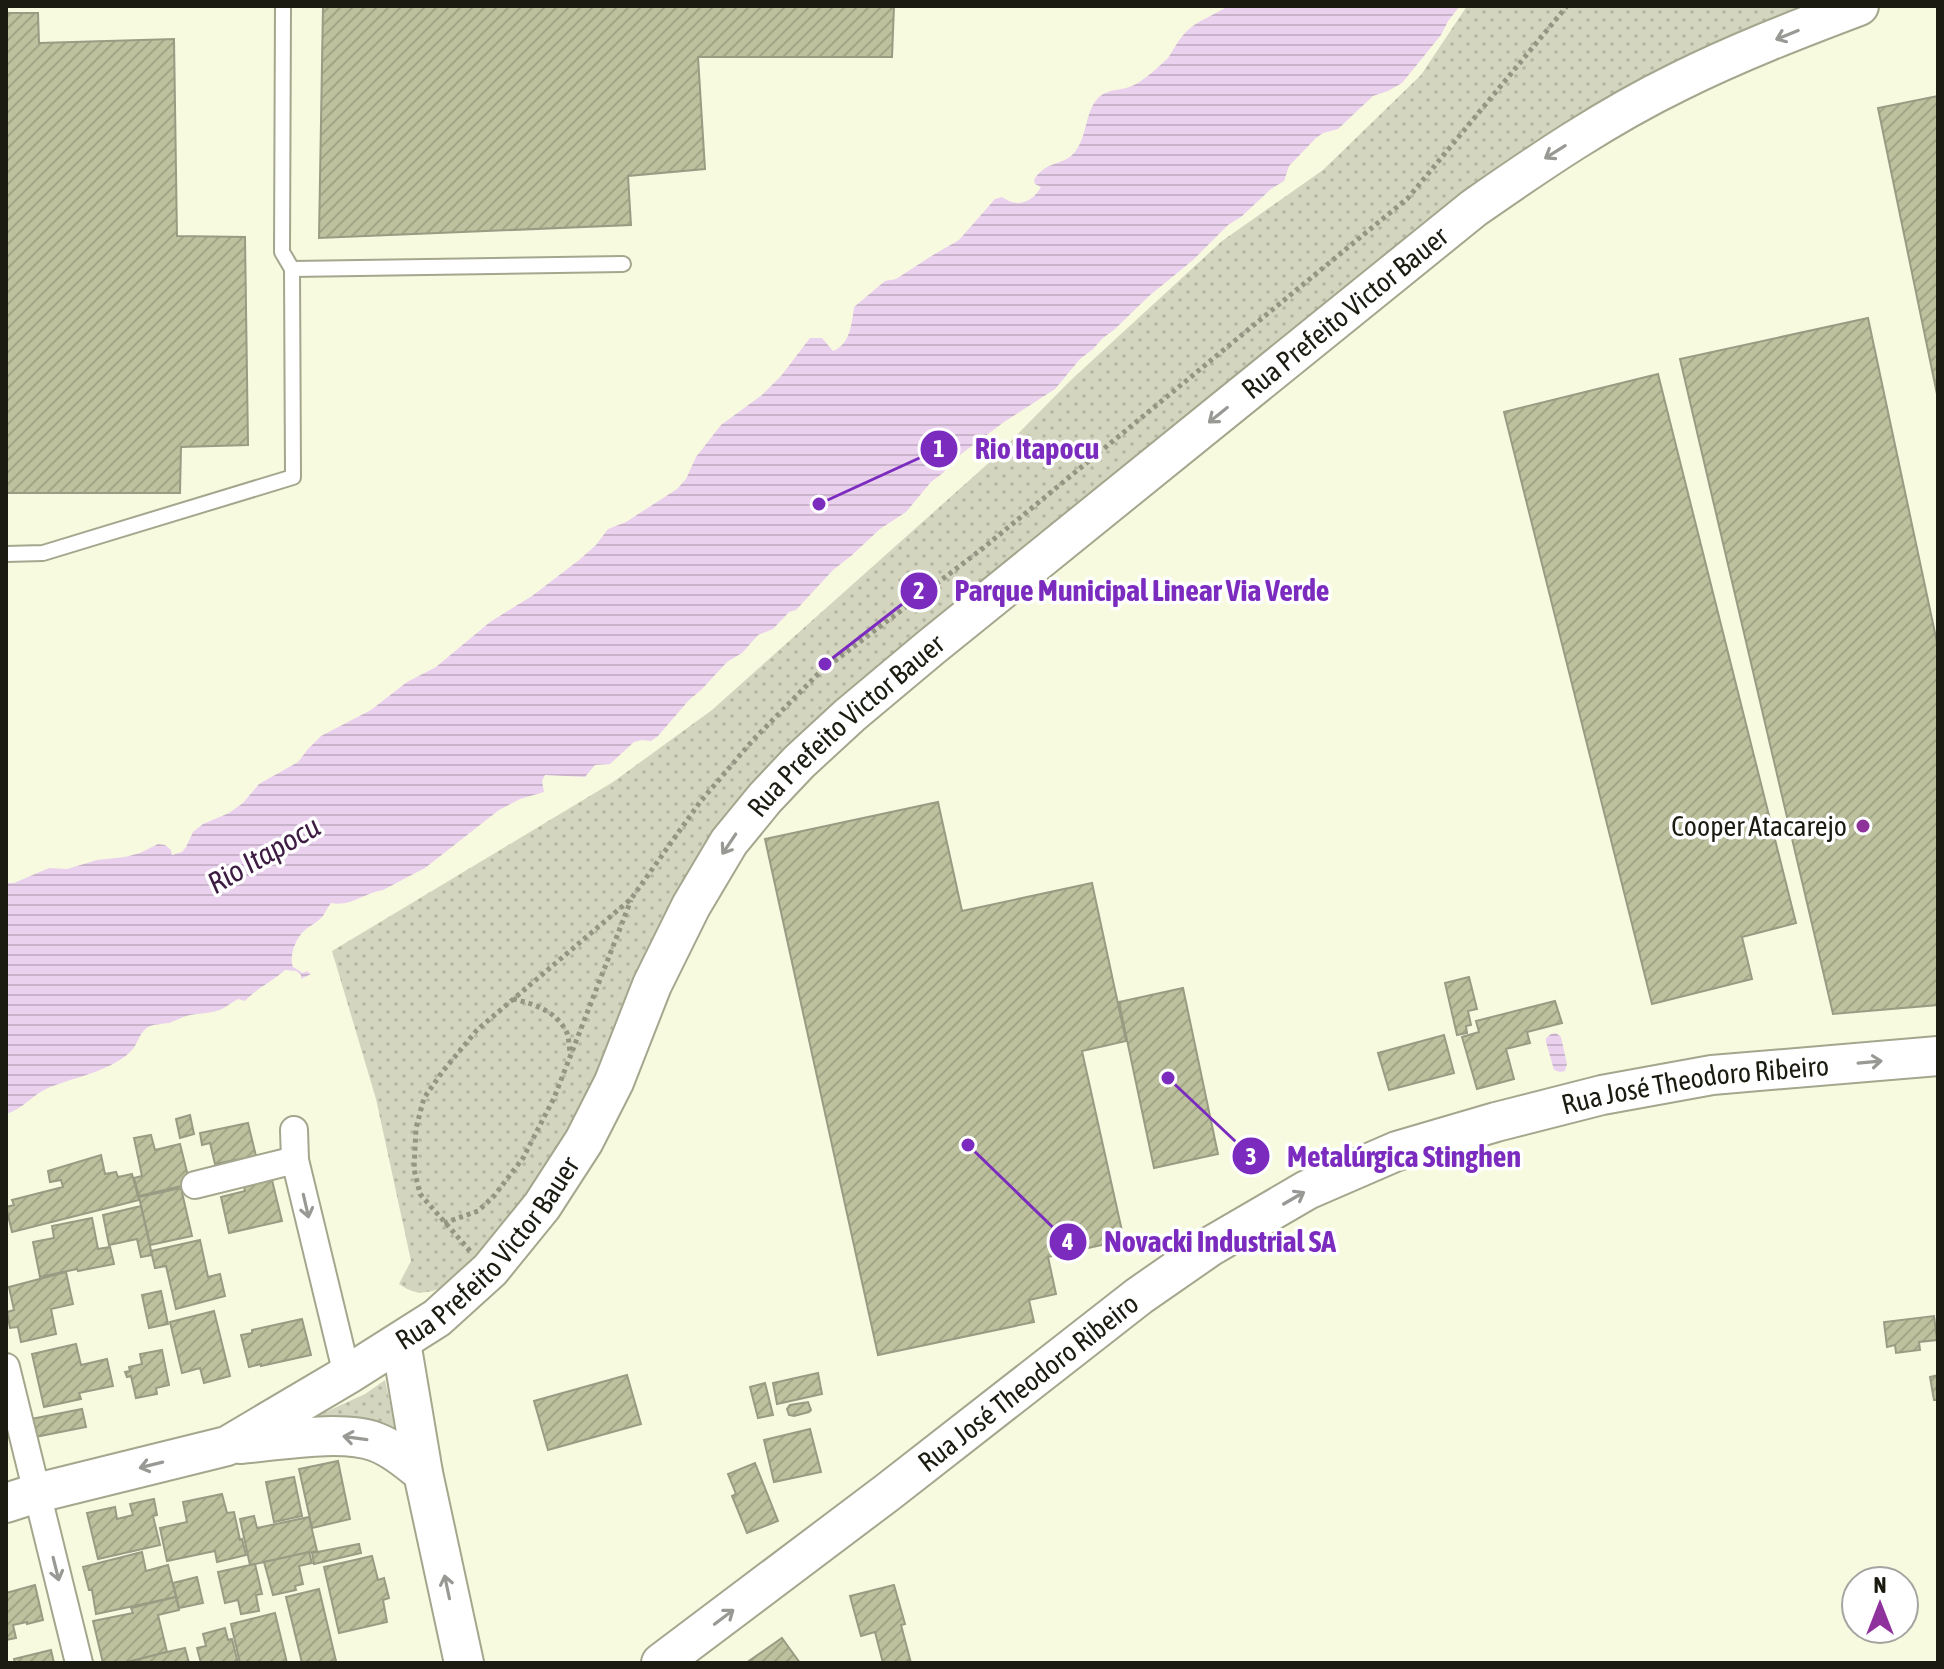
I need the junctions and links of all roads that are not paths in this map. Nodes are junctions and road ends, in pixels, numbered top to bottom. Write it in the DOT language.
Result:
graph roads {
  1 [pos="283,6"];
  2 [pos="1859,6"];
  3 [pos="623,264"];
  4 [pos="292,269"];
  5 [pos="6,554"];
  6 [pos="1938,1056"];
  7 [pos="294,1130"];
  8 [pos="295,1160"];
  9 [pos="195,1185"];
  10 [pos="401,1342"];
  11 [pos="6,1367"];
  12 [pos="347,1375"];
  13 [pos="227,1446"];
  14 [pos="423,1473"];
  15 [pos="22,1498"];
  16 [pos="79,1663"];
  17 [pos="462,1663"];
  18 [pos="661,1663"];
  1 -- 4 [label="lane"];
  2 -- 10 [label="main road, Rua Prefeito Victor Bauer, one-way"];
  3 -- 4 [label="lane"];
  4 -- 5 [label="lane"];
  18 -- 6 [label="main road, Rua José Theodoro Ribeiro, one-way"];
  7 -- 8 [label="street"];
  8 -- 9 [label="street"];
  8 -- 12 [label="street, one-way"];
  10 -- 12 [label="main road, Rua Prefeito Victor Bauer"];
  10 -- 14 [label="main road"];
  11 -- 15 [label="street"];
  12 -- 13 [label="main road, Rua Prefeito Victor Bauer"];
  14 -- 13 [label="main road, one-way"];
  13 -- 15 [label="main road, Rua Prefeito Victor Bauer, one-way"];
  17 -- 14 [label="main road, one-way"];
  15 -- 16 [label="street, one-way"];
}
